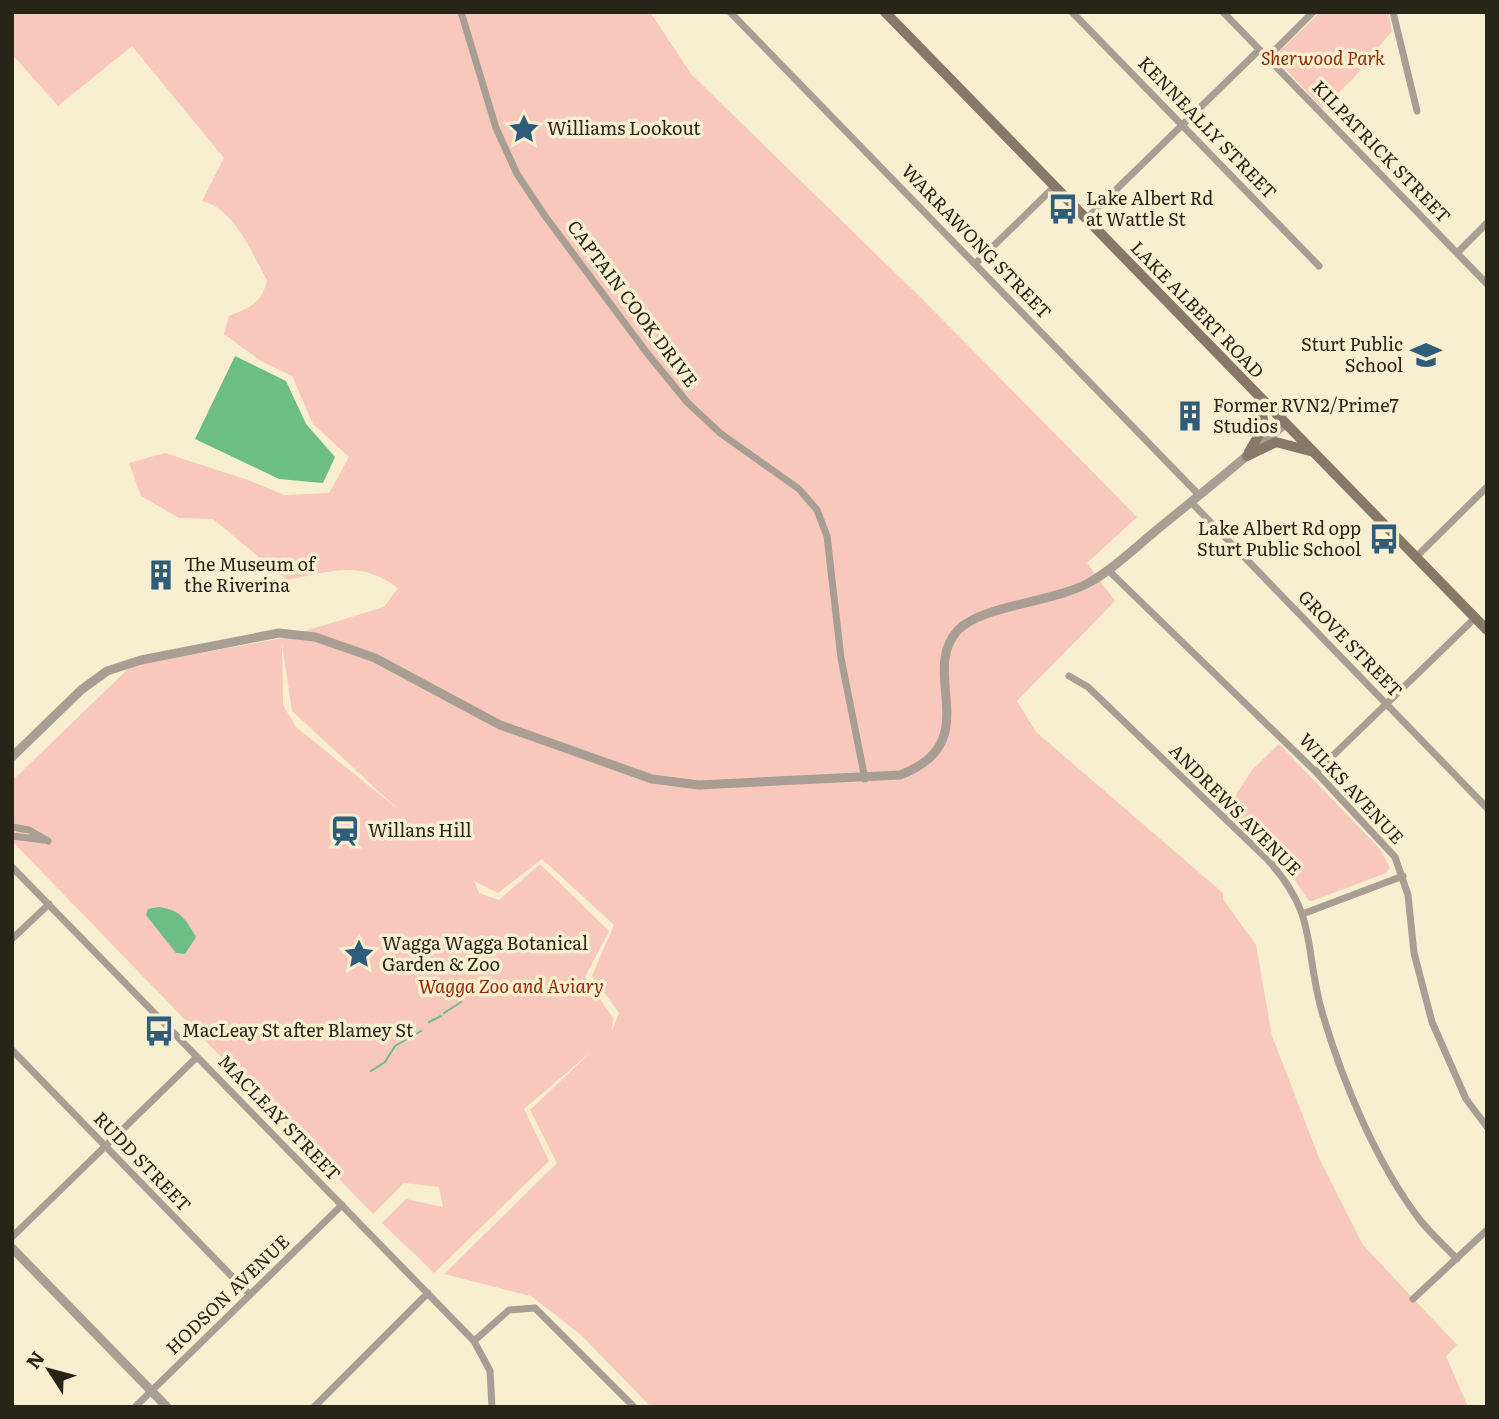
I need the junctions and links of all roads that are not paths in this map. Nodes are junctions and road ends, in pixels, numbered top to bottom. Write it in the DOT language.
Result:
graph roads {
  1 [pos="461,12"];
  2 [pos="730,12"];
  3 [pos="885,12"];
  4 [pos="1072,12"];
  5 [pos="1223,12"];
  6 [pos="1313,12"];
  7 [pos="1393,12"];
  8 [pos="1259,50"];
  9 [pos="1267,58"];
  10 [pos="1417,111"];
  11 [pos="1182,125"];
  12 [pos="1055,187"];
  13 [pos="1086,219"];
  14 [pos="1487,223"];
  15 [pos="1457,253"];
  16 [pos="975,264"];
  17 [pos="1319,266"];
  18 [pos="1487,284"];
  19 [pos="1258,395"];
  20 [pos="1286,423"];
  21 [pos="1316,454"];
  22 [pos="1247,456"];
  23 [pos="1487,487"];
  24 [pos="1199,495"];
  25 [pos="1191,502"];
  26 [pos="1416,556"];
  27 [pos="1108,570"];
  28 [pos="1475,618"];
  29 [pos="1487,630"];
  30 [pos="1069,676"];
  31 [pos="1386,704"];
  32 [pos="12,757"];
  33 [pos="1317,772"];
  34 [pos="865,779"];
  35 [pos="1487,808"];
  36 [pos="12,827"];
  37 [pos="12,836"];
  38 [pos="12,867"];
  39 [pos="1403,876"];
  40 [pos="48,904"];
  41 [pos="1304,913"];
  42 [pos="12,939"];
  43 [pos="12,1050"];
  44 [pos="197,1057"];
  45 [pos="1487,1127"];
  46 [pos="105,1146"];
  47 [pos="342,1205"];
  48 [pos="1487,1230"];
  49 [pos="12,1237"];
  50 [pos="12,1248"];
  51 [pos="1457,1259"];
  52 [pos="428,1293"];
  53 [pos="250,1295"];
  54 [pos="1413,1300"];
  55 [pos="474,1341"];
  56 [pos="152,1391"];
  57 [pos="135,1407"];
  58 [pos="167,1407"];
  59 [pos="314,1407"];
  60 [pos="492,1407"];
  61 [pos="634,1407"];
  1 -- 34 [label="street, CAPTAIN COOK DRIVE"];
  2 -- 16 [label="street, WARRAWONG STREET"];
  3 -- 12 [label="main road, LAKE ALBERT ROAD"];
  4 -- 11 [label="street, KENNEALLY STREET"];
  5 -- 8 [label="street, KILPATRICK STREET"];
  6 -- 9 [label="street"];
  7 -- 10 [label="street"];
  8 -- 9 [label="street, KILPATRICK STREET"];
  8 -- 11 [label="street"];
  9 -- 15 [label="street, KILPATRICK STREET"];
  11 -- 13 [label="street"];
  11 -- 17 [label="street, KENNEALLY STREET"];
  12 -- 13 [label="main road, LAKE ALBERT ROAD"];
  12 -- 16 [label="street"];
  13 -- 19 [label="main road, LAKE ALBERT ROAD"];
  14 -- 15 [label="street"];
  15 -- 18 [label="street, KILPATRICK STREET"];
  16 -- 24 [label="street, WARRAWONG STREET"];
  19 -- 20 [label="main road, LAKE ALBERT ROAD"];
  19 -- 22 [label="main road"];
  20 -- 21 [label="main road, LAKE ALBERT ROAD"];
  20 -- 22 [label="street"];
  21 -- 22 [label="main road"];
  21 -- 26 [label="main road, LAKE ALBERT ROAD"];
  22 -- 24 [label="street"];
  23 -- 26 [label="street"];
  24 -- 25 [label="street"];
  25 -- 27 [label="street"];
  25 -- 31 [label="street, GROVE STREET"];
  26 -- 28 [label="main road, LAKE ALBERT ROAD"];
  27 -- 33 [label="street, WILKS AVENUE"];
  27 -- 34 [label="street"];
  28 -- 29 [label="main road, LAKE ALBERT ROAD"];
  28 -- 31 [label="street"];
  30 -- 41 [label="street, ANDREWS AVENUE"];
  31 -- 33 [label="street"];
  31 -- 35 [label="street, GROVE STREET"];
  32 -- 34 [label="street"];
  33 -- 39 [label="street, WILKS AVENUE"];
  36 -- 37 [label="street"];
  38 -- 40 [label="street, MACLEAY STREET"];
  39 -- 41 [label="street"];
  39 -- 45 [label="street, WILKS AVENUE"];
  40 -- 42 [label="street"];
  40 -- 44 [label="street, MACLEAY STREET"];
  41 -- 51 [label="street, ANDREWS AVENUE"];
  43 -- 46 [label="street, RUDD STREET"];
  44 -- 46 [label="street"];
  44 -- 47 [label="street, MACLEAY STREET"];
  46 -- 49 [label="street"];
  46 -- 53 [label="street, RUDD STREET"];
  47 -- 52 [label="street, MACLEAY STREET"];
  47 -- 53 [label="street, HODSON AVENUE"];
  48 -- 51 [label="street"];
  50 -- 56 [label="street"];
  51 -- 54 [label="street"];
  52 -- 55 [label="street, MACLEAY STREET"];
  52 -- 59 [label="street"];
  53 -- 56 [label="street, HODSON AVENUE"];
  55 -- 60 [label="street, MACLEAY STREET"];
  55 -- 61 [label="street"];
  56 -- 57 [label="street, HODSON AVENUE"];
  56 -- 58 [label="street"];
}
